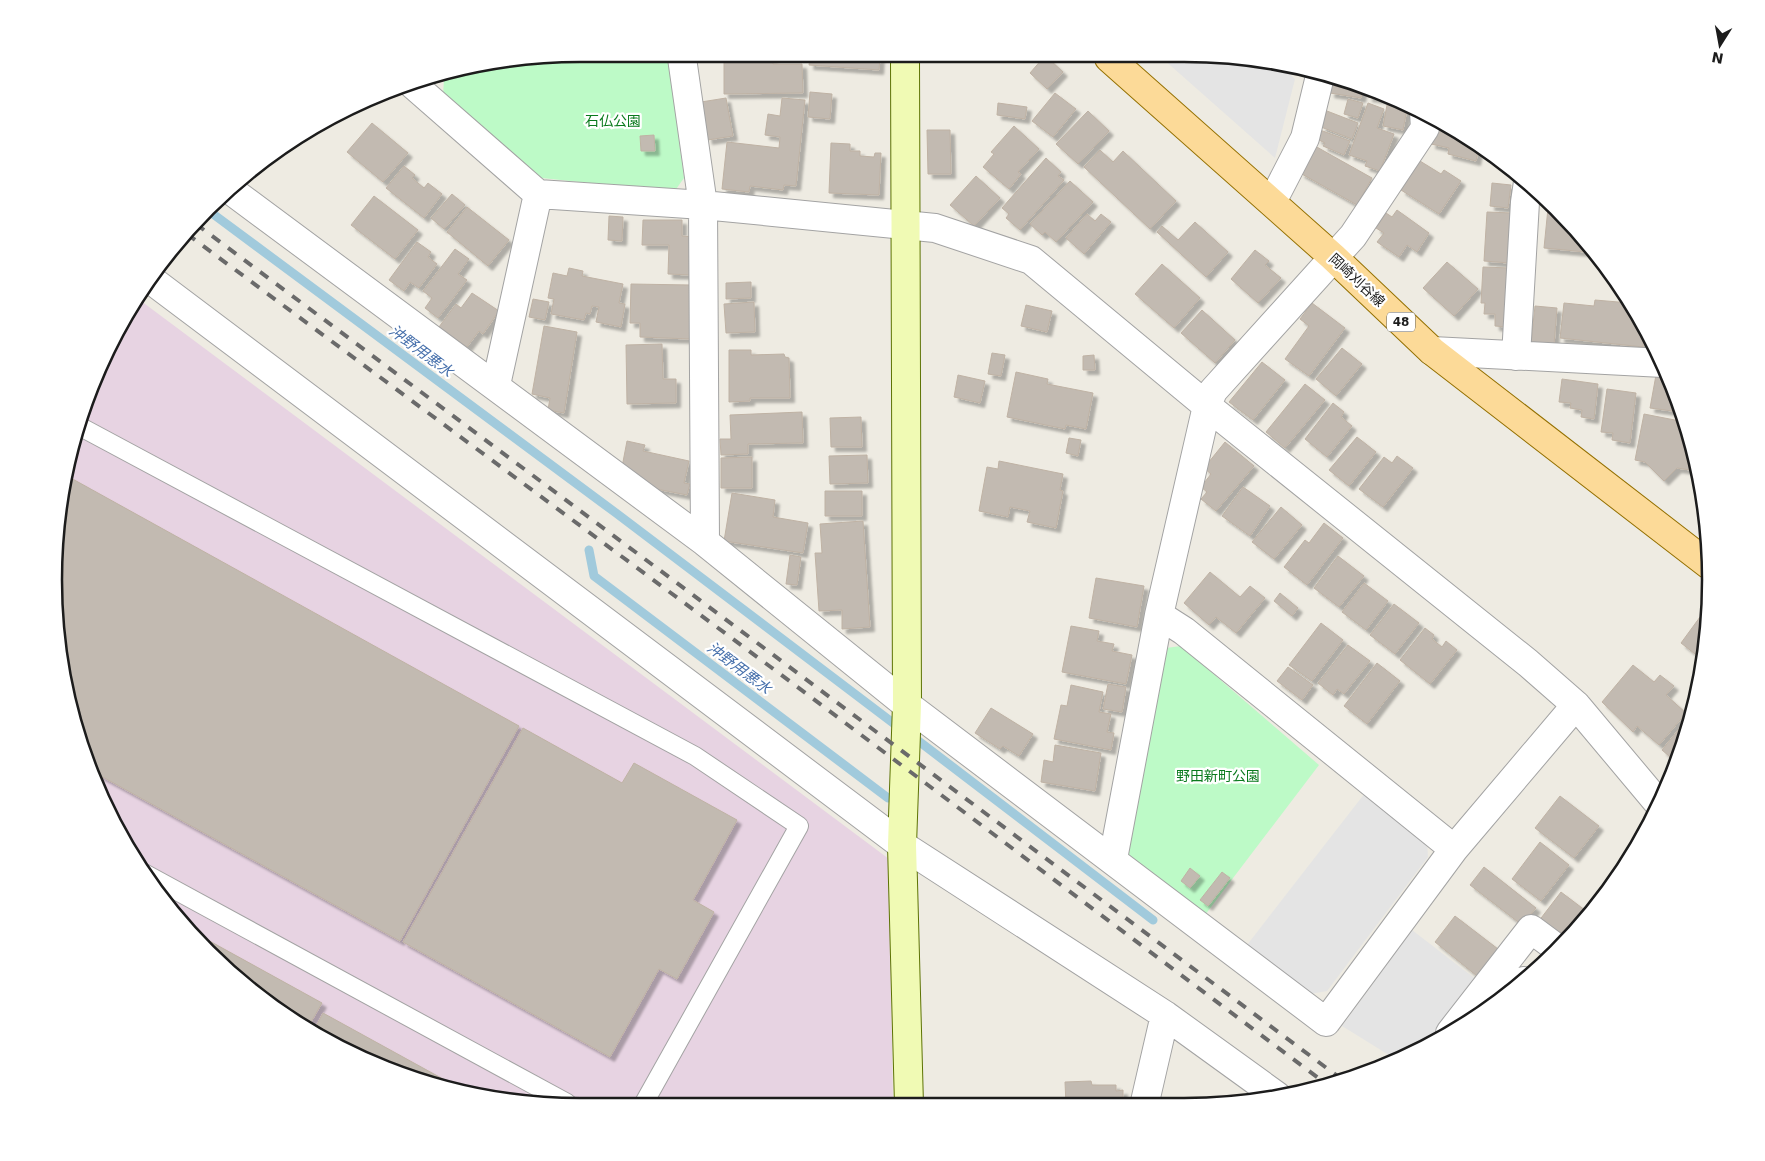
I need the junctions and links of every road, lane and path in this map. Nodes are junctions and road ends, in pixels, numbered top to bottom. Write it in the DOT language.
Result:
graph roads {
  1 [pos="683,62"];
  2 [pos="905,62"];
  3 [pos="1114,62"];
  4 [pos="1319,80"];
  5 [pos="426,86"];
  6 [pos="1425,122"];
  7 [pos="1527,192"];
  8 [pos="235,194"];
  9 [pos="538,194"];
  10 [pos="1272,202"];
  11 [pos="703,206"];
  12 [pos="907,226"];
  13 [pos="1333,257"];
  14 [pos="157,284"];
  15 [pos="1432,351"];
  16 [pos="1516,356"];
  17 [pos="1652,357"];
  18 [pos="496,385"];
  19 [pos="1207,406"];
  20 [pos="85,429"];
  21 [pos="705,542"];
  22 [pos="1701,558"];
  23 [pos="1159,616"];
  24 [pos="1576,704"];
  25 [pos="907,705"];
  26 [pos="1654,798"];
  27 [pos="902,845"];
  28 [pos="1454,849"];
  29 [pos="1113,859"];
  30 [pos="160,882"];
  31 [pos="1553,945"];
  32 [pos="1165,1015"];
  33 [pos="1462,1017"];
  34 [pos="1270,1091"];
  35 [pos="556,1097"];
  36 [pos="647,1098"];
  37 [pos="908,1098"];
  38 [pos="1146,1098"];
  1 -- 11 [label="street"];
  2 -- 12 [label="street"];
  3 -- 10 [label="main road, 岡崎刈谷線 / 48"];
  4 -- 10 [label="street"];
  5 -- 9 [label="street"];
  6 -- 13 [label="street"];
  7 -- 16 [label="street"];
  8 -- 18 [label="street"];
  9 -- 11 [label="street"];
  9 -- 18 [label="street"];
  10 -- 13 [label="main road, 岡崎刈谷線 / 48"];
  11 -- 12 [label="street"];
  11 -- 21 [label="street"];
  12 -- 19 [label="street"];
  12 -- 25 [label="street"];
  13 -- 15 [label="main road, 岡崎刈谷線 / 48"];
  13 -- 19 [label="street"];
  14 -- 27 [label="street"];
  15 -- 16 [label="street"];
  15 -- 22 [label="main road, 岡崎刈谷線 / 48"];
  16 -- 17 [label="street"];
  18 -- 21 [label="street"];
  19 -- 23 [label="street"];
  19 -- 24 [label="street"];
  20 -- 36 [label="lane"];
  21 -- 25 [label="street"];
  23 -- 28 [label="street"];
  23 -- 29 [label="street"];
  24 -- 26 [label="street"];
  24 -- 28 [label="street"];
  25 -- 27 [label="street"];
  25 -- 29 [label="street"];
  27 -- 32 [label="street"];
  27 -- 37 [label="street"];
  28 -- 29 [label="street"];
  30 -- 35 [label="lane"];
  31 -- 33 [label="street"];
  32 -- 34 [label="street"];
  32 -- 38 [label="street"];
}
